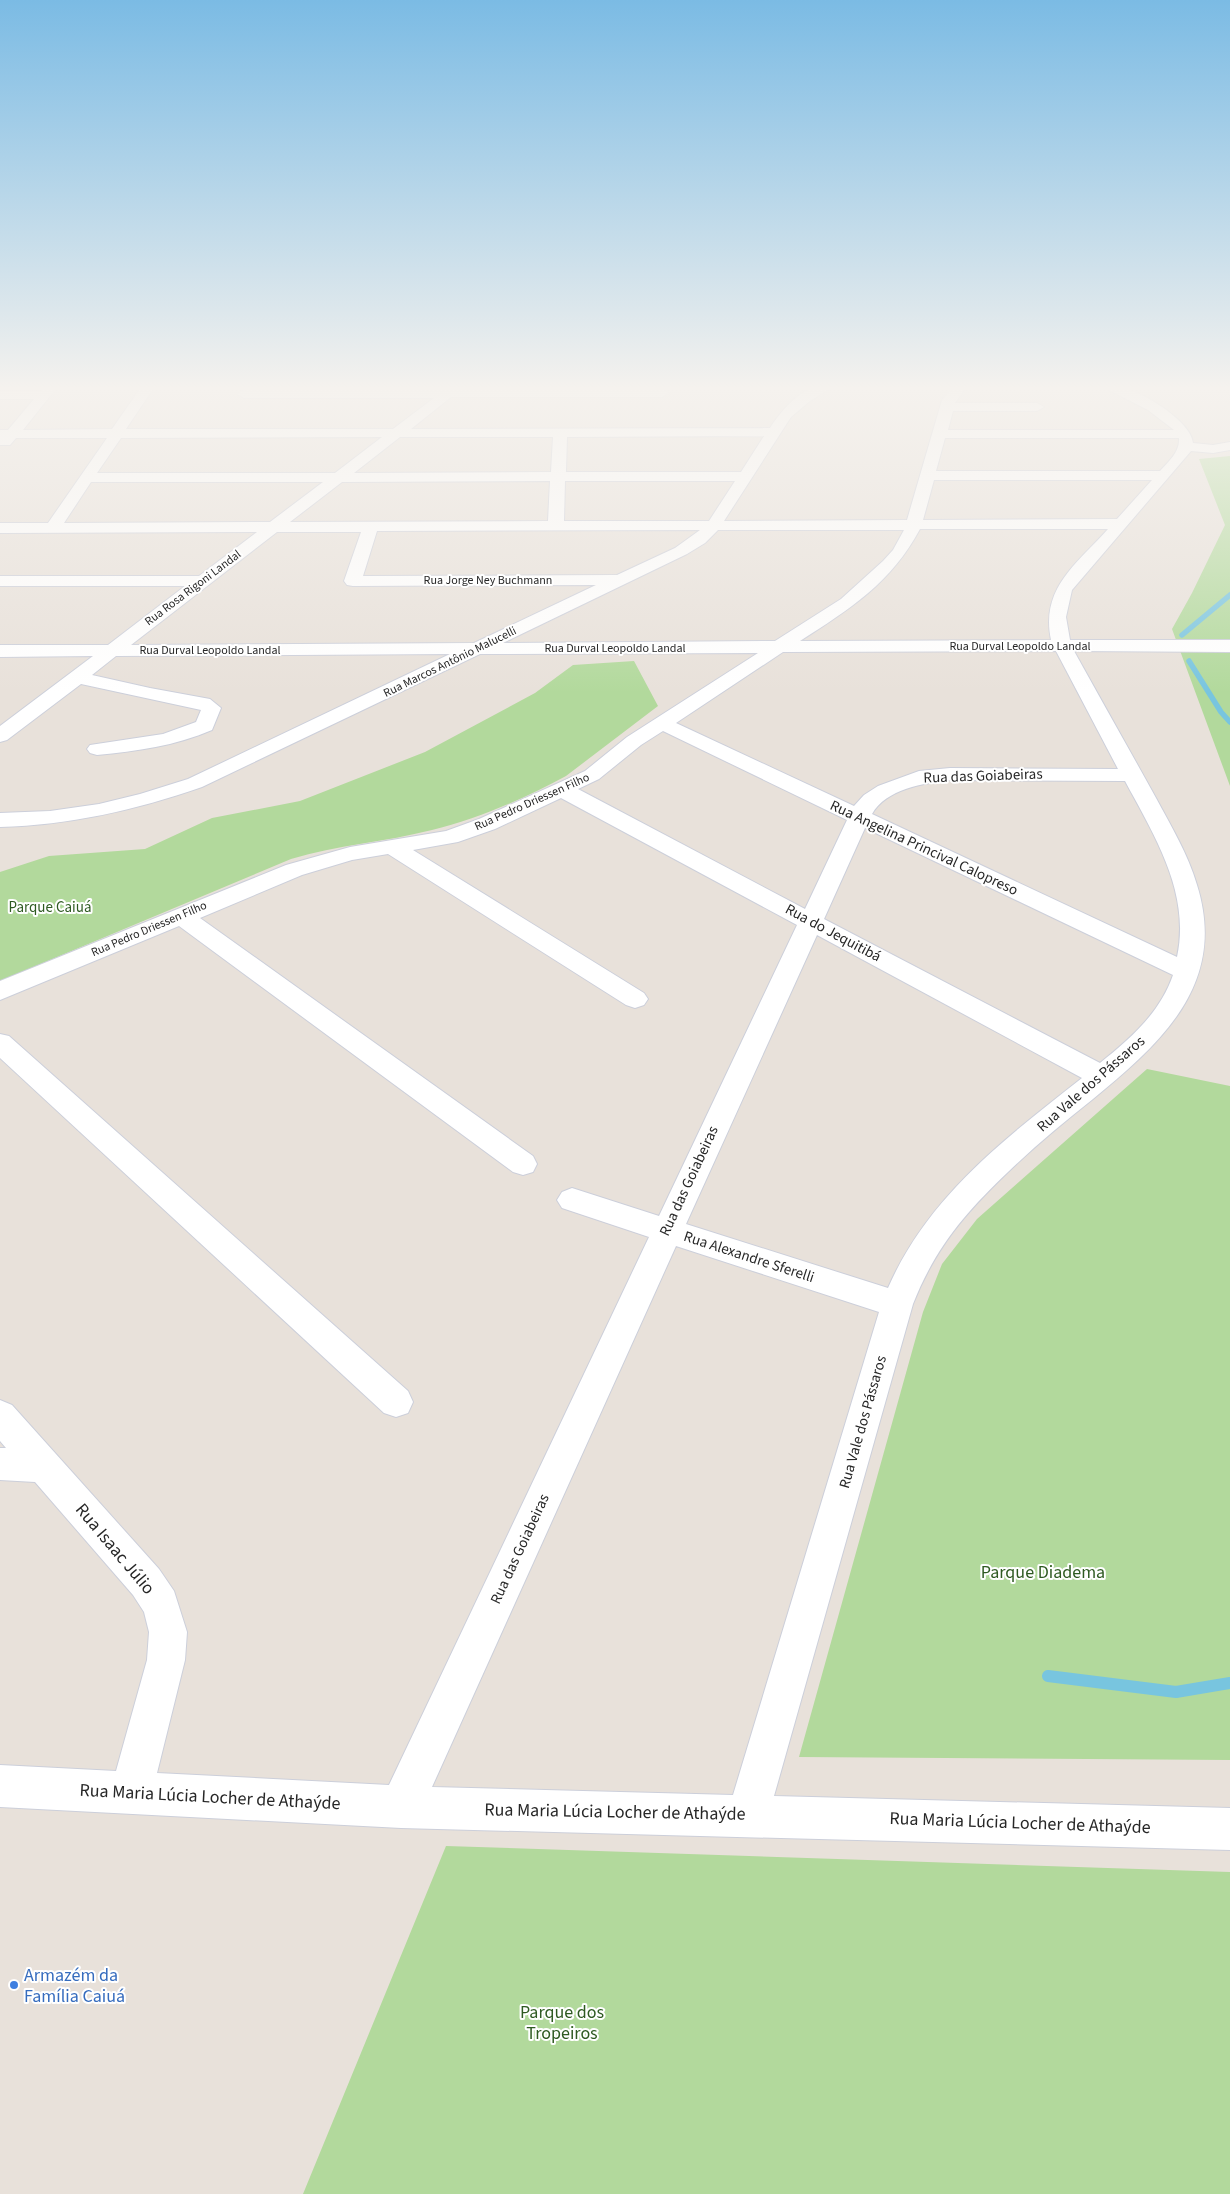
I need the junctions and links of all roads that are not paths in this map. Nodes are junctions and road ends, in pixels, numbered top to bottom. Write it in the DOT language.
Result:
graph roads {
  1 [pos="79,488"];
  2 [pos="324,488"];
  3 [pos="558,488"];
  4 [pos="737,488"];
  5 [pos="924,488"];
  6 [pos="1152,488"];
  7 [pos="1120,524"];
  8 [pos="914,525"];
  9 [pos="556,526"];
  10 [pos="713,526"];
  11 [pos="273,527"];
  12 [pos="370,527"];
  13 [pos="0,528"];
  14 [pos="53,528"];
  15 [pos="622,580"];
  16 [pos="0,581"];
  17 [pos="203,581"];
  18 [pos="1062,646"];
  19 [pos="1230,646"];
  20 [pos="778,647"];
  21 [pos="478,649"];
  22 [pos="112,650"];
  23 [pos="0,651"];
  24 [pos="77,677"];
  25 [pos="661,723"];
  26 [pos="0,736"];
  27 [pos="97,750"];
  28 [pos="1132,775"];
  29 [pos="563,790"];
  30 [pos="858,817"];
  31 [pos="0,820"];
  32 [pos="392,847"];
  33 [pos="181,916"];
  34 [pos="810,921"];
  35 [pos="1186,972"];
  36 [pos="0,991"];
  37 [pos="635,1000"];
  38 [pos="0,1043"];
  39 [pos="1103,1077"];
  40 [pos="523,1164"];
  41 [pos="572,1200"];
  42 [pos="667,1230"];
  43 [pos="897,1304"];
  44 [pos="396,1402"];
  45 [pos="0,1416"];
  46 [pos="0,1464"];
  47 [pos="44,1466"];
  48 [pos="0,1786"];
  49 [pos="131,1792"];
  50 [pos="400,1807"];
  51 [pos="748,1816"];
  52 [pos="1230,1829"];
  1 -- 14 [label="street"];
  2 -- 11 [label="street, Rua Rosa Rigoni Landal"];
  3 -- 9 [label="street"];
  4 -- 10 [label="street, Rua Marcos Antônio Malucelli"];
  5 -- 8 [label="street, Rua Pedro Driessen Filho"];
  6 -- 7 [label="street, Rua Vale dos Pássaros"];
  7 -- 8 [label="street"];
  7 -- 18 [label="street, Rua Vale dos Pássaros"];
  8 -- 10 [label="street"];
  8 -- 20 [label="street, Rua Pedro Driessen Filho"];
  9 -- 10 [label="street"];
  9 -- 12 [label="street"];
  10 -- 15 [label="street, Rua Marcos Antônio Malucelli"];
  11 -- 12 [label="street"];
  11 -- 14 [label="street"];
  11 -- 17 [label="street, Rua Rosa Rigoni Landal"];
  12 -- 15 [label="street, Rua Jorge Ney Buchmann"];
  13 -- 14 [label="street"];
  15 -- 21 [label="street, Rua Marcos Antônio Malucelli"];
  16 -- 17 [label="street"];
  17 -- 22 [label="street, Rua Rosa Rigoni Landal"];
  18 -- 19 [label="street, Rua Durval Leopoldo Landal"];
  18 -- 20 [label="street, Rua Durval Leopoldo Landal"];
  18 -- 28 [label="street, Rua Vale dos Pássaros"];
  20 -- 21 [label="street, Rua Durval Leopoldo Landal"];
  20 -- 25 [label="street, Rua Pedro Driessen Filho"];
  21 -- 22 [label="street, Rua Durval Leopoldo Landal"];
  21 -- 31 [label="street, Rua Marcos Antônio Malucelli"];
  22 -- 23 [label="street, Rua Durval Leopoldo Landal"];
  22 -- 24 [label="street, Rua Rosa Rigoni Landal"];
  24 -- 26 [label="street, Rua Rosa Rigoni Landal"];
  24 -- 27 [label="street"];
  25 -- 29 [label="street, Rua Pedro Driessen Filho"];
  25 -- 30 [label="street, Rua Angelina Princival Calopreso"];
  28 -- 30 [label="street, Rua das Goiabeiras"];
  28 -- 35 [label="street, Rua Vale dos Pássaros"];
  29 -- 32 [label="street, Rua Pedro Driessen Filho"];
  29 -- 34 [label="street, Rua do Jequitibá"];
  30 -- 34 [label="street, Rua das Goiabeiras"];
  30 -- 35 [label="street, Rua Angelina Princival Calopreso"];
  32 -- 33 [label="street, Rua Pedro Driessen Filho"];
  32 -- 37 [label="street"];
  33 -- 36 [label="street, Rua Pedro Driessen Filho"];
  33 -- 40 [label="street"];
  34 -- 39 [label="street, Rua do Jequitibá"];
  34 -- 42 [label="street, Rua das Goiabeiras"];
  35 -- 39 [label="street, Rua Vale dos Pássaros"];
  38 -- 44 [label="street"];
  39 -- 43 [label="street, Rua Vale dos Pássaros"];
  41 -- 42 [label="street, Rua Alexandre Sferelli"];
  42 -- 43 [label="street, Rua Alexandre Sferelli"];
  42 -- 50 [label="street, Rua das Goiabeiras"];
  43 -- 51 [label="street, Rua Vale dos Pássaros"];
  45 -- 47 [label="street, Rua Isaac Júlio"];
  46 -- 47 [label="street"];
  47 -- 49 [label="street, Rua Isaac Júlio"];
  48 -- 49 [label="street, Rua Maria Lúcia Locher de Athaýde"];
  49 -- 50 [label="street, Rua Maria Lúcia Locher de Athaýde"];
  50 -- 51 [label="street, Rua Maria Lúcia Locher de Athaýde"];
  51 -- 52 [label="street, Rua Maria Lúcia Locher de Athaýde"];
}
